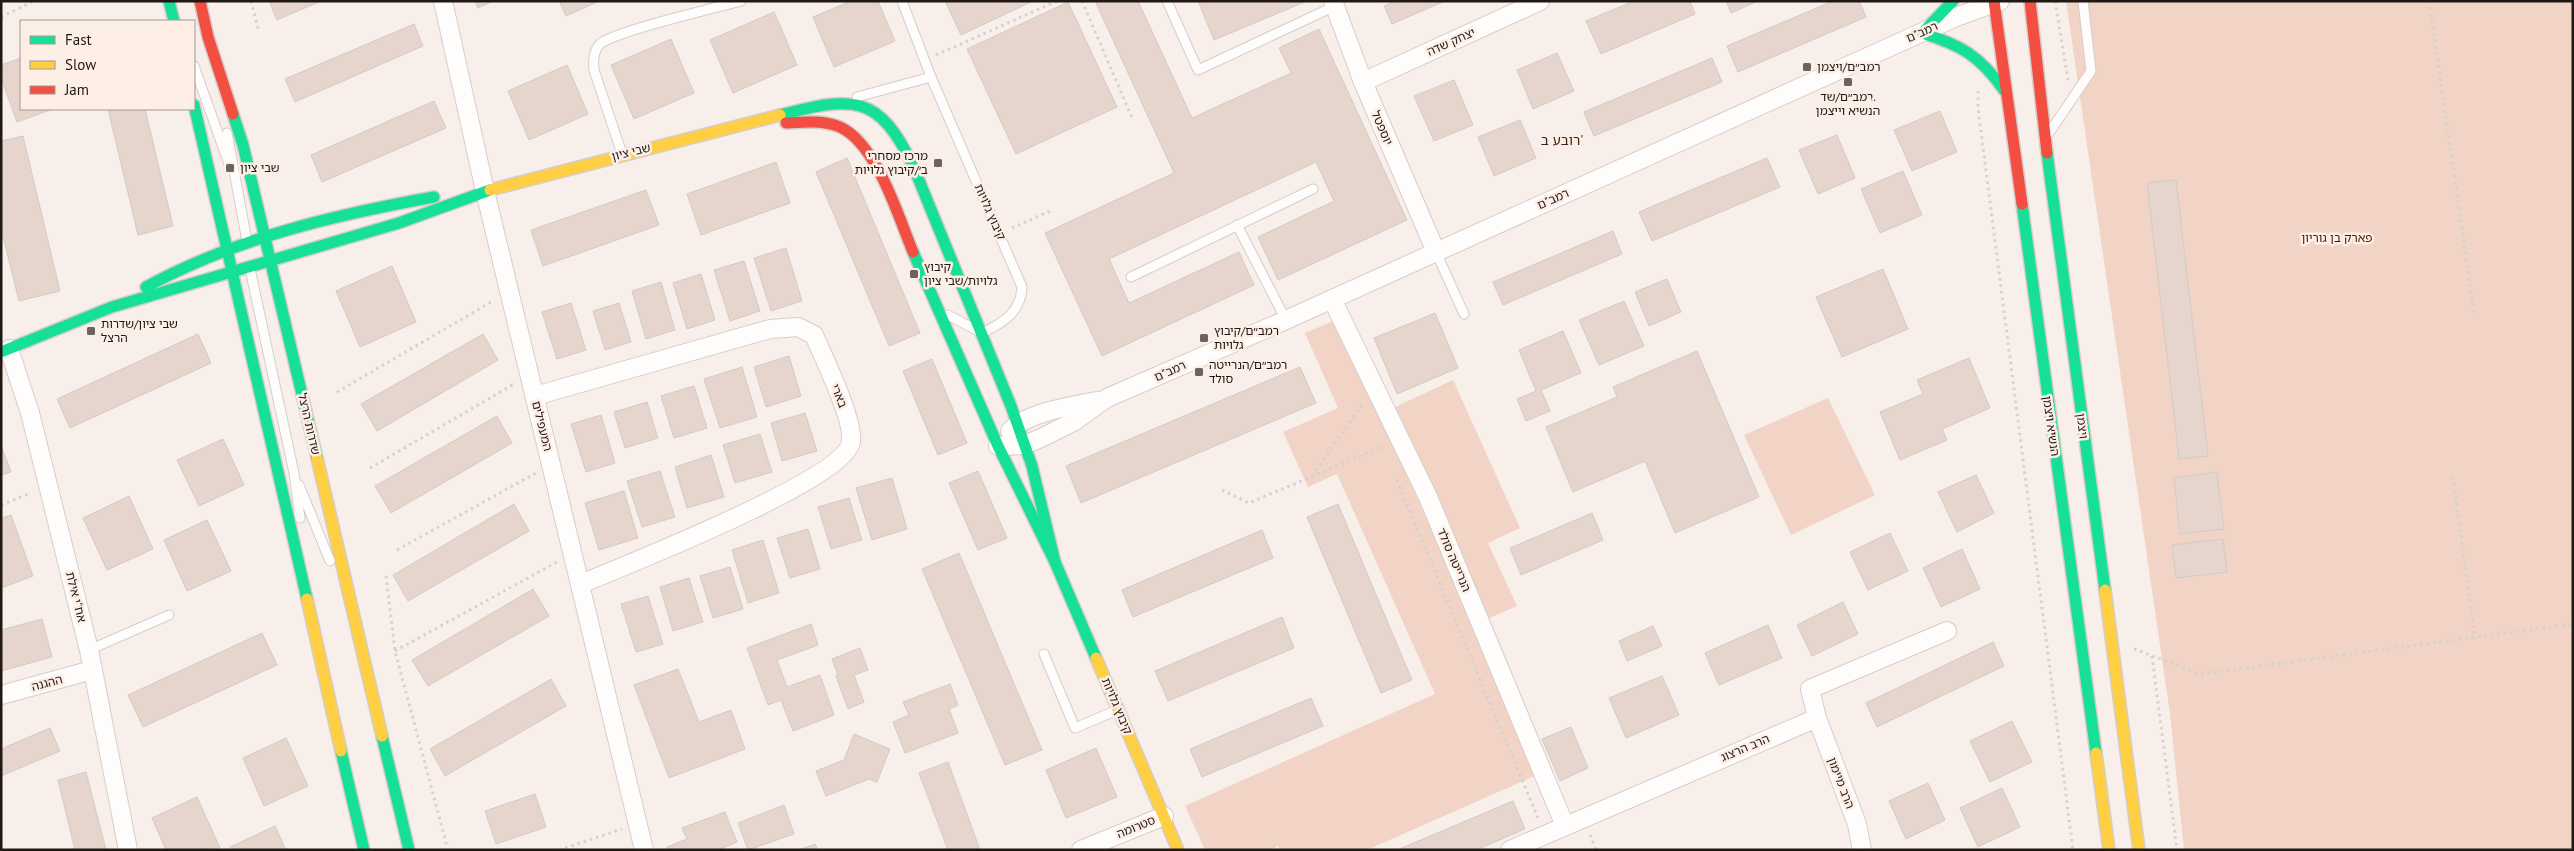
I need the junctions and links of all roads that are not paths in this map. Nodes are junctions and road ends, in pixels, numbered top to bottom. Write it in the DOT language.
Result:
graph roads {
  1 [pos="170,1"];
  2 [pos="200,1"];
  3 [pos="443,1"];
  4 [pos="741,1"];
  5 [pos="902,1"];
  6 [pos="1167,1"];
  7 [pos="1540,1"];
  8 [pos="1953,1"];
  9 [pos="2030,1"];
  10 [pos="2083,1"];
  11 [pos="1996,2"];
  12 [pos="1334,3"];
  13 [pos="174,20"];
  14 [pos="178,20"];
  15 [pos="1922,32"];
  16 [pos="208,37"];
  17 [pos="195,69"];
  18 [pos="931,77"];
  19 [pos="1363,82"];
  20 [pos="2005,92"];
  21 [pos="846,101"];
  22 [pos="195,109"];
  23 [pos="748,124"];
  24 [pos="855,137"];
  25 [pos="2045,140"];
  26 [pos="622,154"];
  27 [pos="1312,190"];
  28 [pos="484,191"];
  29 [pos="239,193"];
  30 [pos="1237,225"];
  31 [pos="265,237"];
  32 [pos="227,248"];
  33 [pos="1436,252"];
  34 [pos="248,255"];
  35 [pos="271,261"];
  36 [pos="233,272"];
  37 [pos="1131,277"];
  38 [pos="1332,299"];
  39 [pos="112,307"];
  40 [pos="937,308"];
  41 [pos="1464,314"];
  42 [pos="1286,320"];
  43 [pos="982,333"];
  44 [pos="5,350"];
  45 [pos="535,396"];
  46 [pos="1108,398"];
  47 [pos="1017,424"];
  48 [pos="1024,445"];
  49 [pos="998,446"];
  50 [pos="294,473"];
  51 [pos="1055,562"];
  52 [pos="581,584"];
  53 [pos="169,615"];
  54 [pos="357,626"];
  55 [pos="1947,631"];
  56 [pos="315,635"];
  57 [pos="89,650"];
  58 [pos="1044,654"];
  59 [pos="92,670"];
  60 [pos="1,695"];
  61 [pos="1119,709"];
  62 [pos="1817,718"];
  63 [pos="1164,816"];
  64 [pos="1565,826"];
  65 [pos="128,850"];
  66 [pos="364,850"];
  67 [pos="409,850"];
  68 [pos="644,850"];
  69 [pos="1081,850"];
  70 [pos="1178,850"];
  71 [pos="1510,850"];
  72 [pos="1862,850"];
  73 [pos="2109,850"];
  74 [pos="2140,850"];
  1 -- 13 [label="street"];
  1 -- 14 [label="lane"];
  2 -- 16 [label="street, שדרות הרצל"];
  3 -- 28 [label="street, המעפילים"];
  4 -- 26 [label="lane"];
  5 -- 18 [label="lane, קיבוץ גלויות"];
  6 -- 12 [label="lane"];
  7 -- 19 [label="street, יצחק שדה"];
  8 -- 15 [label="street"];
  9 -- 25 [label="street, ויצמן"];
  10 -- 25 [label="lane"];
  11 -- 15 [label="street, רמב\"ם"];
  11 -- 20 [label="street, הנשיא ויצמן"];
  12 -- 19 [label="street, יוספטל"];
  15 -- 20 [label="street"];
  15 -- 33 [label="street, רמב\"ם"];
  16 -- 29 [label="lane"];
  16 -- 31 [label="street, שדרות הרצל"];
  17 -- 29 [label="lane"];
  18 -- 21 [label="lane"];
  18 -- 43 [label="lane, קיבוץ גלויות"];
  19 -- 33 [label="street, יוספטל"];
  20 -- 73 [label="street, הנשיא ויצמן"];
  21 -- 23 [label="street, שבי ציון"];
  21 -- 43 [label="street, קיבוץ גלויות"];
  22 -- 32 [label="street"];
  23 -- 24 [label="street, שבי ציון"];
  23 -- 26 [label="street, שבי ציון"];
  24 -- 40 [label="street, קיבוץ גלויות"];
  25 -- 74 [label="street, ויצמן"];
  26 -- 28 [label="street, שבי ציון"];
  27 -- 30 [label="lane"];
  28 -- 31 [label="street, שבי ציון"];
  28 -- 35 [label="street, שבי ציון"];
  28 -- 45 [label="street, המעפילים"];
  29 -- 34 [label="lane"];
  30 -- 37 [label="lane"];
  30 -- 42 [label="lane"];
  31 -- 34 [label="street, שבי ציון"];
  31 -- 35 [label="street, שדרות הרצל"];
  32 -- 34 [label="street, שבי ציון"];
  32 -- 36 [label="street"];
  32 -- 39 [label="street, שבי ציון"];
  33 -- 38 [label="street, רמב\"ם"];
  33 -- 41 [label="lane"];
  34 -- 35 [label="street, שבי ציון"];
  34 -- 36 [label="street, שבי ציון"];
  34 -- 50 [label="lane"];
  35 -- 54 [label="street, שדרות הרצל"];
  36 -- 39 [label="street, שבי ציון"];
  36 -- 56 [label="street"];
  38 -- 42 [label="street, רמב\"ם"];
  38 -- 64 [label="street, הנרייטה סולד"];
  39 -- 44 [label="street, שבי ציון"];
  40 -- 43 [label="lane"];
  40 -- 49 [label="street, קיבוץ גלויות"];
  42 -- 46 [label="street, רמב\"ם"];
  43 -- 47 [label="street, קיבוץ גלויות"];
  44 -- 57 [label="street, אח\"י אילת"];
  45 -- 52 [label="street, המעפילים"];
  45 -- 52 [label="street, בארי"];
  46 -- 47 [label="street, רמב\"ם"];
  46 -- 48 [label="street, רמב\"ם"];
  47 -- 48 [label="street, קיבוץ גלויות"];
  47 -- 49 [label="street, רמב\"ם"];
  48 -- 49 [label="street, רמב\"ם"];
  48 -- 51 [label="street, קיבוץ גלויות"];
  49 -- 51 [label="street, קיבוץ גלויות"];
  50 -- 54 [label="lane"];
  50 -- 56 [label="lane"];
  51 -- 61 [label="street, קיבוץ גלויות"];
  52 -- 68 [label="street, המעפילים"];
  53 -- 57 [label="lane"];
  54 -- 67 [label="street, שדרות הרצל"];
  55 -- 62 [label="street"];
  56 -- 66 [label="street"];
  57 -- 59 [label="street, אח\"י אילת"];
  58 -- 61 [label="lane"];
  59 -- 60 [label="street, ההגנה"];
  59 -- 65 [label="street, אח\"י אילת"];
  61 -- 63 [label="street, קיבוץ גלויות"];
  62 -- 64 [label="street, הרב הרצוג"];
  62 -- 72 [label="street, הרב מיימון"];
  63 -- 69 [label="street, סטרומה"];
  63 -- 70 [label="street, קיבוץ גלויות"];
  64 -- 71 [label="street, הרב הרצוג"];
}
